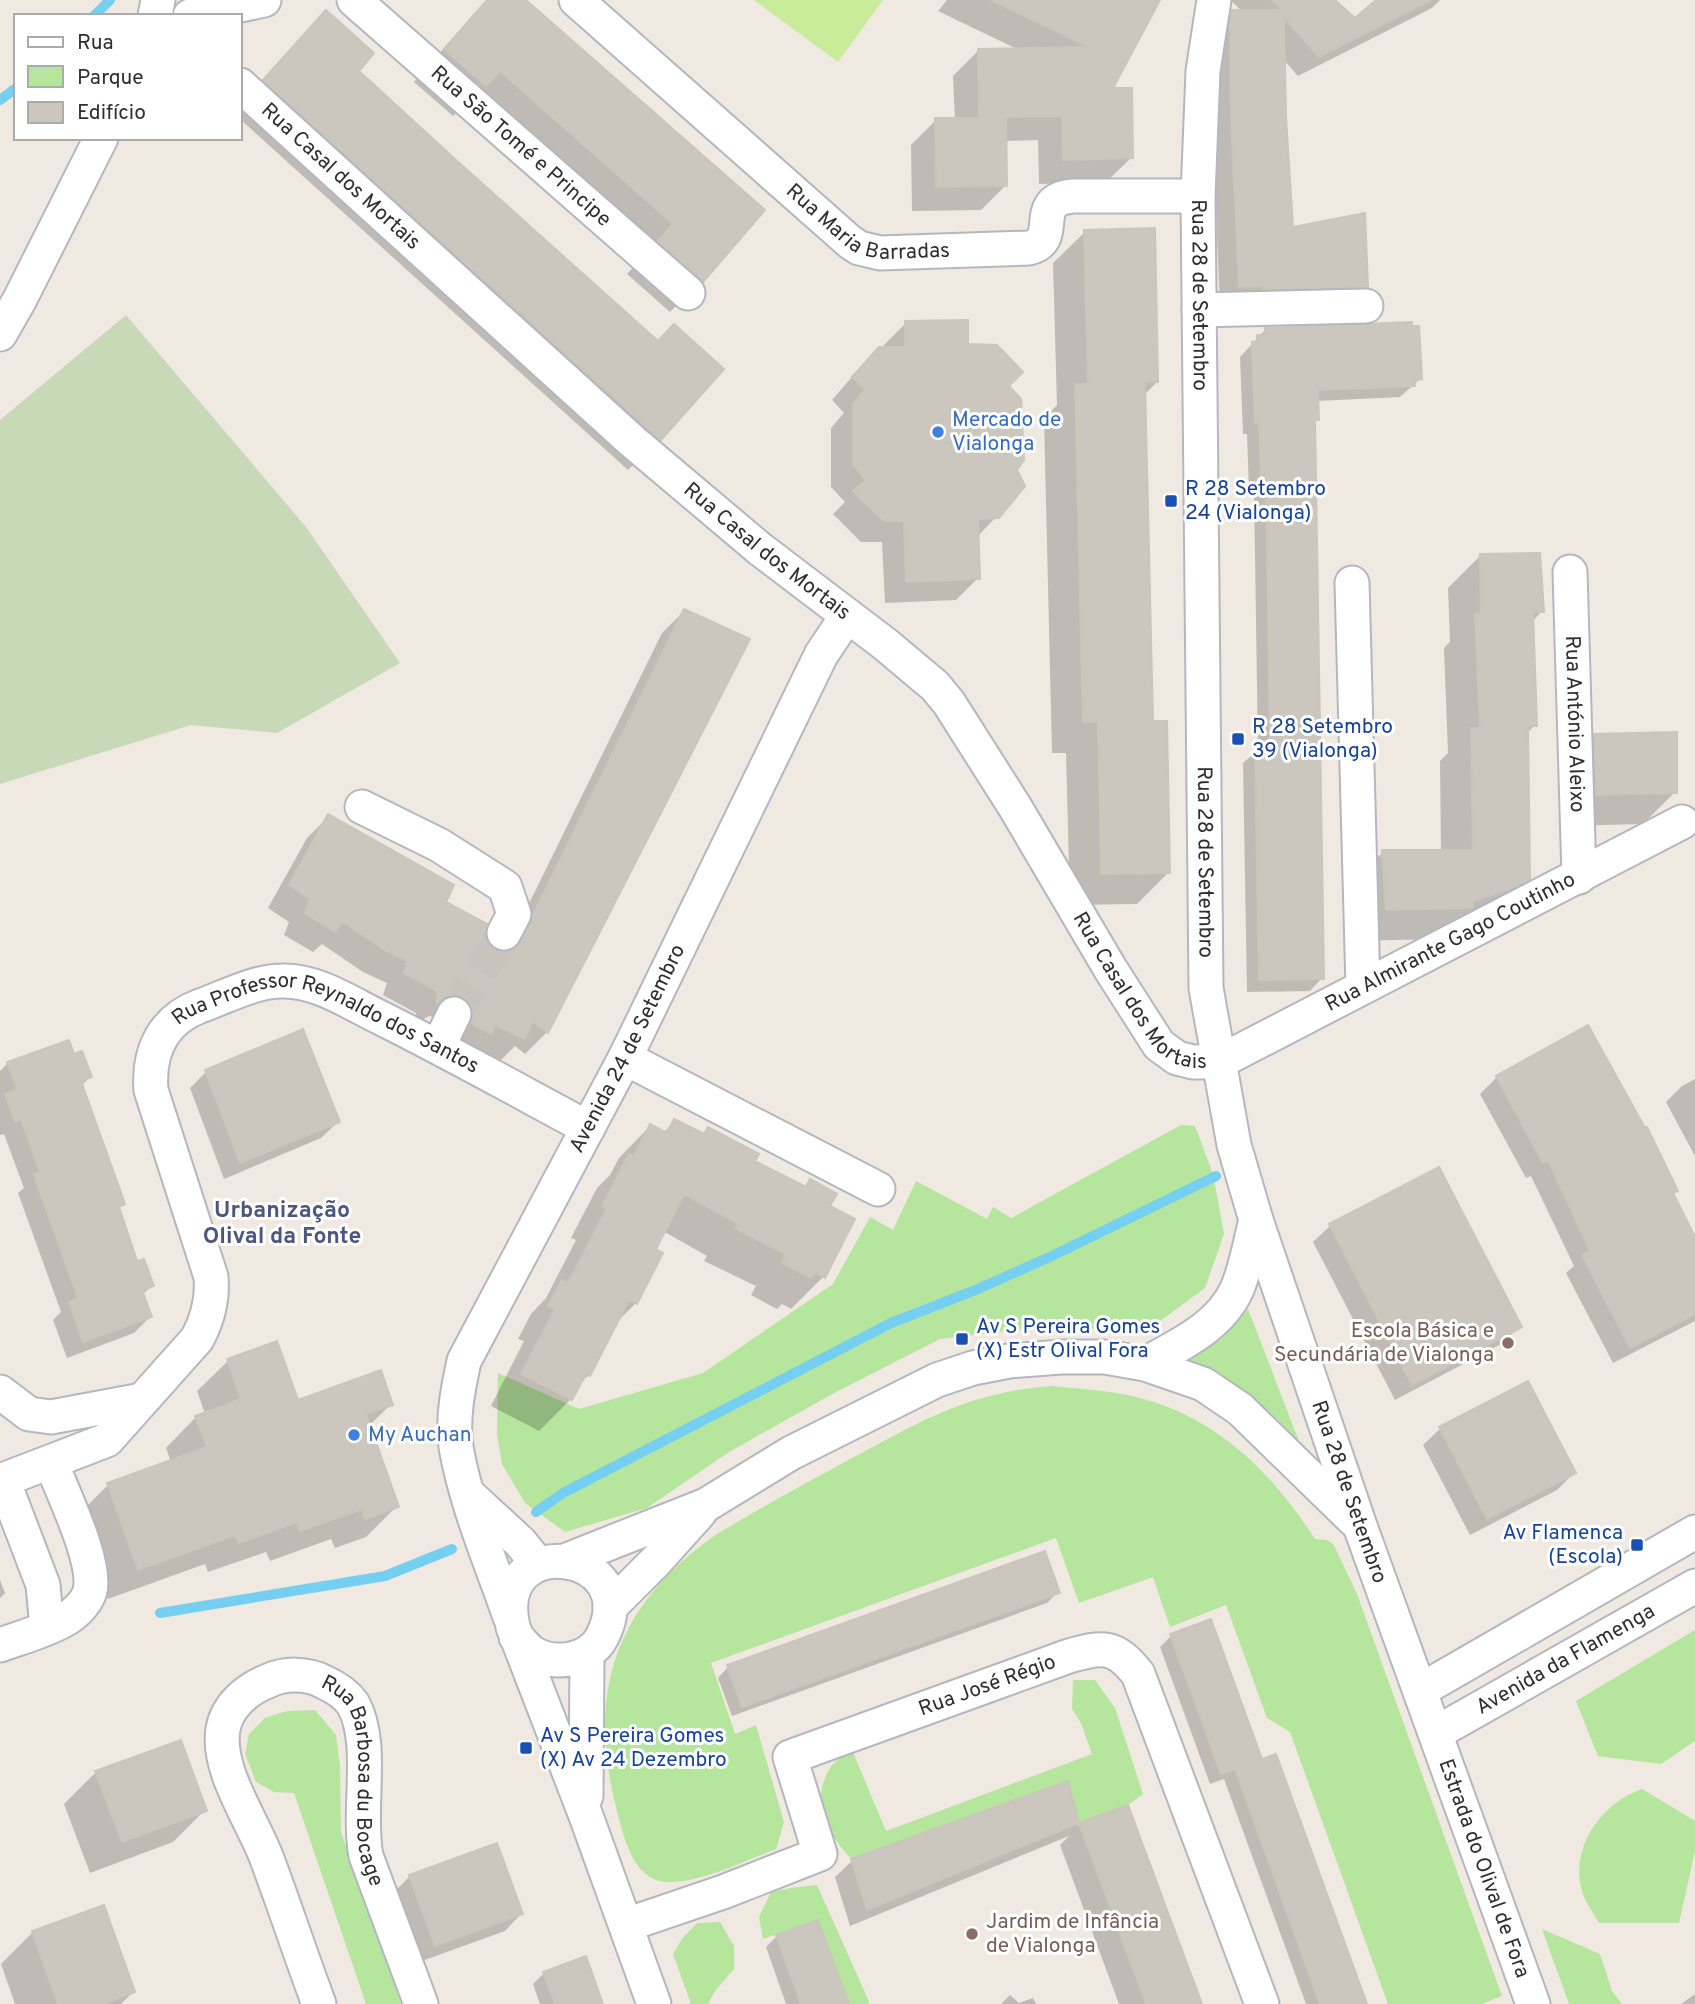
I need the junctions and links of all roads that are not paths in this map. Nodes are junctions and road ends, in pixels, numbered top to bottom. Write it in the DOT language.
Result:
graph roads {
  1 [pos="264,0"];
  2 [pos="354,0"];
  3 [pos="576,0"];
  4 [pos="1214,0"];
  5 [pos="199,14"];
  6 [pos="242,87"];
  7 [pos="100,140"];
  8 [pos="1198,196"];
  9 [pos="45,249"];
  10 [pos="0,284"];
  11 [pos="688,293"];
  12 [pos="1366,306"];
  13 [pos="1199,310"];
  14 [pos="0,334"];
  15 [pos="1570,572"];
  16 [pos="1352,583"];
  17 [pos="847,616"];
  18 [pos="362,807"];
  19 [pos="1682,822"];
  20 [pos="1579,877"];
  21 [pos="504,933"];
  22 [pos="1363,987"];
  23 [pos="454,1014"];
  24 [pos="438,1046"];
  25 [pos="625,1058"];
  26 [pos="1219,1062"];
  27 [pos="588,1128"];
  28 [pos="878,1189"];
  29 [pos="1255,1220"];
  30 [pos="1145,1364"];
  31 [pos="0,1392"];
  32 [pos="142,1400"];
  33 [pos="51,1462"];
  34 [pos="1,1480"];
  35 [pos="467,1494"];
  36 [pos="706,1505"];
  37 [pos="1360,1525"];
  38 [pos="1695,1532"];
  39 [pos="552,1561"];
  40 [pos="1695,1586"];
  41 [pos="610,1607"];
  42 [pos="513,1627"];
  43 [pos="47,1628"];
  44 [pos="0,1645"];
  45 [pos="587,1653"];
  46 [pos="1421,1690"];
  47 [pos="1436,1733"];
  48 [pos="586,1815"];
  49 [pos="626,1925"];
  50 [pos="319,2004"];
  51 [pos="421,2004"];
  52 [pos="654,2004"];
  53 [pos="1262,2004"];
  54 [pos="1534,2004"];
  1 -- 5 [label="street"];
  2 -- 11 [label="street, Rua São Tomé e Principe"];
  3 -- 8 [label="street, Rua Maria Barradas"];
  4 -- 8 [label="street, Rua 28 de Setembro"];
  6 -- 17 [label="street, Rua Casal dos Mortais"];
  7 -- 9 [label="street"];
  8 -- 13 [label="street, Rua 28 de Setembro"];
  9 -- 10 [label="street"];
  9 -- 14 [label="street"];
  12 -- 13 [label="street"];
  13 -- 26 [label="street, Rua 28 de Setembro"];
  15 -- 20 [label="street, Rua António Aleixo"];
  16 -- 22 [label="street"];
  17 -- 25 [label="street, Avenida 24 de Setembro"];
  17 -- 26 [label="street, Rua Casal dos Mortais"];
  18 -- 21 [label="street"];
  19 -- 20 [label="street, Rua Almirante Gago Coutinho"];
  20 -- 22 [label="street, Rua Almirante Gago Coutinho"];
  22 -- 26 [label="street, Rua Almirante Gago Coutinho"];
  23 -- 24 [label="street"];
  24 -- 27 [label="street, Rua Professor Reynaldo dos Santos"];
  24 -- 32 [label="street, Rua Professor Reynaldo dos Santos"];
  25 -- 27 [label="street, Avenida 24 de Setembro"];
  25 -- 28 [label="street"];
  26 -- 29 [label="street, Rua 28 de Setembro"];
  27 -- 35 [label="street, Avenida 24 de Setembro"];
  29 -- 30 [label="street"];
  29 -- 37 [label="street, Rua 28 de Setembro"];
  30 -- 36 [label="street"];
  30 -- 37 [label="street"];
  31 -- 32 [label="street"];
  32 -- 33 [label="street, Rua Professor Reynaldo dos Santos"];
  33 -- 34 [label="street, Rua Professor Reynaldo dos Santos"];
  33 -- 43 [label="street"];
  34 -- 43 [label="street"];
  35 -- 39 [label="street"];
  35 -- 42 [label="street, Avenida 24 de Setembro"];
  36 -- 39 [label="street"];
  36 -- 41 [label="street"];
  37 -- 46 [label="street, Rua 28 de Setembro"];
  38 -- 46 [label="street"];
  39 -- 41 [label="street"];
  39 -- 42 [label="street"];
  40 -- 47 [label="street, Avenida da Flamenga"];
  41 -- 45 [label="street"];
  42 -- 45 [label="street"];
  42 -- 48 [label="street, Avenida 24 de Setembro"];
  43 -- 44 [label="street"];
  45 -- 48 [label="street"];
  46 -- 47 [label="street, Rua 28 de Setembro"];
  47 -- 54 [label="street, Estrada do Olival de Fora"];
  48 -- 49 [label="street, Avenida 24 de Setembro"];
  49 -- 52 [label="street, Avenida 24 de Setembro"];
  49 -- 53 [label="street, Rua José Régio"];
  50 -- 51 [label="street, Rua Barbosa du Bocage"];
}
